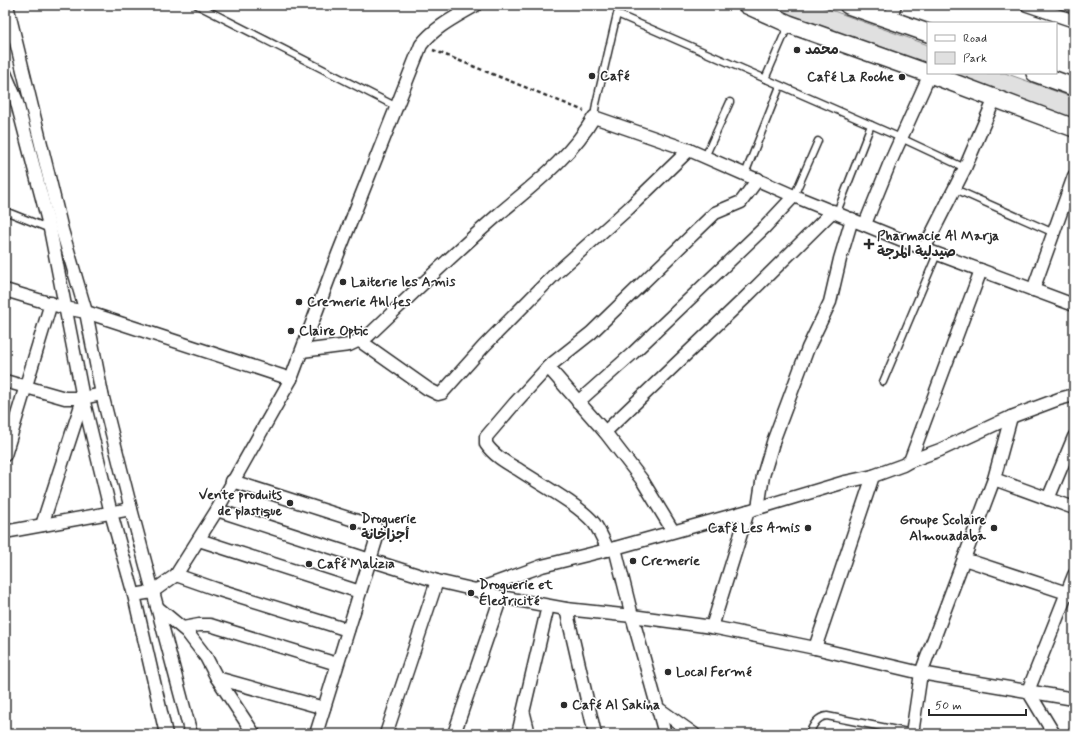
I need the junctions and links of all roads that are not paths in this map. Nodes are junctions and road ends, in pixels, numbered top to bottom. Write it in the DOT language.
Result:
graph roads {
  1 [pos="7,5"];
  2 [pos="197,5"];
  3 [pos="476,5"];
  4 [pos="747,5"];
  5 [pos="848,5"];
  6 [pos="1027,5"];
  7 [pos="892,12"];
  8 [pos="1074,21"];
  9 [pos="789,24"];
  10 [pos="927,32"];
  11 [pos="5,73"];
  12 [pos="927,73"];
  13 [pos="930,74"];
  14 [pos="1038,74"];
  15 [pos="765,79"];
  16 [pos="780,86"];
  17 [pos="1074,87"];
  18 [pos="5,97"];
  19 [pos="995,98"];
  20 [pos="5,101"];
  21 [pos="730,102"];
  22 [pos="397,107"];
  23 [pos="594,117"];
  24 [pos="871,125"];
  25 [pos="1074,128"];
  26 [pos="901,138"];
  27 [pos="818,141"];
  28 [pos="689,150"];
  29 [pos="705,157"];
  30 [pos="965,168"];
  31 [pos="745,174"];
  32 [pos="1074,176"];
  33 [pos="758,179"];
  34 [pos="954,189"];
  35 [pos="794,196"];
  36 [pos="5,211"];
  37 [pos="835,211"];
  38 [pos="852,219"];
  39 [pos="865,224"];
  40 [pos="50,229"];
  41 [pos="62,230"];
  42 [pos="1054,233"];
  43 [pos="924,249"];
  44 [pos="937,254"];
  45 [pos="981,270"];
  46 [pos="1033,290"];
  47 [pos="6,292"];
  48 [pos="51,303"];
  49 [pos="1074,305"];
  50 [pos="65,308"];
  51 [pos="86,312"];
  52 [pos="360,341"];
  53 [pos="302,351"];
  54 [pos="548,367"];
  55 [pos="291,379"];
  56 [pos="5,381"];
  57 [pos="883,382"];
  58 [pos="27,387"];
  59 [pos="102,394"];
  60 [pos="1074,396"];
  61 [pos="83,398"];
  62 [pos="578,402"];
  63 [pos="1011,417"];
  64 [pos="605,432"];
  65 [pos="1074,437"];
  66 [pos="5,456"];
  67 [pos="910,461"];
  68 [pos="873,476"];
  69 [pos="994,478"];
  70 [pos="232,481"];
  71 [pos="1048,500"];
  72 [pos="1074,508"];
  73 [pos="131,509"];
  74 [pos="753,509"];
  75 [pos="217,510"];
  76 [pos="111,513"];
  77 [pos="42,525"];
  78 [pos="5,530"];
  79 [pos="673,531"];
  80 [pos="199,540"];
  81 [pos="611,549"];
  82 [pos="964,559"];
  83 [pos="370,560"];
  84 [pos="176,575"];
  85 [pos="1074,575"];
  86 [pos="437,581"];
  87 [pos="476,590"];
  88 [pos="152,592"];
  89 [pos="360,592"];
  90 [pos="1071,594"];
  91 [pos="134,595"];
  92 [pos="501,597"];
  93 [pos="548,606"];
  94 [pos="157,607"];
  95 [pos="566,609"];
  96 [pos="632,616"];
  97 [pos="712,627"];
  98 [pos="183,628"];
  99 [pos="348,630"];
  100 [pos="815,648"];
  101 [pos="337,664"];
  102 [pos="921,673"];
  103 [pos="217,678"];
  104 [pos="1028,691"];
  105 [pos="1074,699"];
  106 [pos="324,708"];
  107 [pos="659,709"];
  108 [pos="524,713"];
  109 [pos="912,733"];
  110 [pos="166,734"];
  111 [pos="191,734"];
  112 [pos="254,734"];
  113 [pos="316,734"];
  114 [pos="386,734"];
  115 [pos="454,734"];
  116 [pos="518,734"];
  117 [pos="529,734"];
  118 [pos="595,734"];
  119 [pos="665,734"];
  120 [pos="694,734"];
  121 [pos="809,734"];
  122 [pos="1054,734"];
  1 -- 41 [label="street"];
  2 -- 22 [label="lane"];
  3 -- 22 [label="street"];
  4 -- 9 [label="street"];
  5 -- 7 [label="street"];
  6 -- 8 [label="street"];
  7 -- 10 [label="street"];
  9 -- 12 [label="street"];
  9 -- 15 [label="lane"];
  11 -- 40 [label="street"];
  13 -- 19 [label="street"];
  13 -- 26 [label="street"];
  14 -- 17 [label="street"];
  15 -- 16 [label="lane"];
  15 -- 23 [label="lane"];
  16 -- 24 [label="lane"];
  16 -- 31 [label="lane"];
  18 -- 20 [label="lane"];
  19 -- 25 [label="street"];
  19 -- 30 [label="street"];
  21 -- 29 [label="lane"];
  22 -- 53 [label="street"];
  23 -- 28 [label="street"];
  23 -- 52 [label="street"];
  24 -- 26 [label="lane"];
  24 -- 37 [label="lane"];
  26 -- 30 [label="lane"];
  26 -- 39 [label="street"];
  27 -- 35 [label="lane"];
  28 -- 29 [label="street"];
  28 -- 52 [label="street"];
  29 -- 31 [label="street"];
  30 -- 34 [label="street"];
  31 -- 33 [label="street"];
  32 -- 42 [label="street"];
  33 -- 35 [label="street"];
  33 -- 54 [label="street"];
  34 -- 42 [label="lane"];
  34 -- 43 [label="street"];
  35 -- 37 [label="street"];
  35 -- 62 [label="street"];
  36 -- 40 [label="lane"];
  37 -- 38 [label="street"];
  37 -- 64 [label="street"];
  38 -- 39 [label="street"];
  38 -- 74 [label="street"];
  39 -- 43 [label="street"];
  40 -- 41 [label="lane"];
  40 -- 50 [label="street"];
  41 -- 51 [label="street"];
  42 -- 46 [label="street"];
  43 -- 44 [label="street"];
  44 -- 45 [label="street"];
  44 -- 57 [label="lane"];
  45 -- 46 [label="street"];
  45 -- 67 [label="street"];
  46 -- 49 [label="street"];
  47 -- 48 [label="street"];
  48 -- 50 [label="street"];
  48 -- 58 [label="street"];
  50 -- 51 [label="street"];
  50 -- 61 [label="street"];
  51 -- 55 [label="street"];
  51 -- 59 [label="street"];
  52 -- 53 [label="street"];
  53 -- 55 [label="street"];
  54 -- 62 [label="street"];
  54 -- 81 [label="street"];
  55 -- 70 [label="street"];
  56 -- 58 [label="street"];
  58 -- 61 [label="street"];
  58 -- 66 [label="street"];
  59 -- 61 [label="street"];
  59 -- 73 [label="street"];
  60 -- 63 [label="street"];
  61 -- 76 [label="street"];
  61 -- 77 [label="street"];
  62 -- 64 [label="street"];
  63 -- 67 [label="street"];
  63 -- 69 [label="street"];
  64 -- 79 [label="street"];
  65 -- 71 [label="street"];
  67 -- 68 [label="street"];
  68 -- 74 [label="street"];
  68 -- 100 [label="street"];
  69 -- 71 [label="street"];
  69 -- 82 [label="street"];
  70 -- 75 [label="street"];
  70 -- 83 [label="street"];
  71 -- 72 [label="street"];
  73 -- 76 [label="street"];
  73 -- 88 [label="street"];
  74 -- 79 [label="street"];
  74 -- 97 [label="street"];
  75 -- 80 [label="street"];
  75 -- 83 [label="street"];
  76 -- 77 [label="street"];
  76 -- 91 [label="street"];
  77 -- 78 [label="street"];
  79 -- 81 [label="street"];
  80 -- 84 [label="street"];
  80 -- 89 [label="street"];
  81 -- 87 [label="street"];
  81 -- 96 [label="street"];
  82 -- 90 [label="street"];
  82 -- 102 [label="street"];
  83 -- 86 [label="street"];
  83 -- 89 [label="street"];
  84 -- 88 [label="street"];
  84 -- 99 [label="street"];
  85 -- 90 [label="street"];
  86 -- 87 [label="street"];
  86 -- 114 [label="street"];
  87 -- 92 [label="street"];
  88 -- 91 [label="street"];
  88 -- 94 [label="street"];
  89 -- 99 [label="street"];
  90 -- 104 [label="street"];
  91 -- 110 [label="street"];
  92 -- 93 [label="street"];
  92 -- 115 [label="street"];
  93 -- 95 [label="street"];
  93 -- 108 [label="street"];
  94 -- 98 [label="street"];
  94 -- 111 [label="street"];
  95 -- 96 [label="street"];
  95 -- 118 [label="street"];
  96 -- 97 [label="street"];
  96 -- 107 [label="street"];
  97 -- 100 [label="street"];
  98 -- 101 [label="street"];
  98 -- 103 [label="street"];
  99 -- 101 [label="street"];
  100 -- 102 [label="street"];
  101 -- 106 [label="street"];
  102 -- 104 [label="street"];
  102 -- 109 [label="street"];
  103 -- 106 [label="street"];
  103 -- 112 [label="street"];
  104 -- 105 [label="street"];
  104 -- 122 [label="street"];
  106 -- 113 [label="street"];
  107 -- 119 [label="street"];
  107 -- 120 [label="street"];
  108 -- 116 [label="street"];
  108 -- 117 [label="street"];
  109 -- 121 [label="lane"];
}
